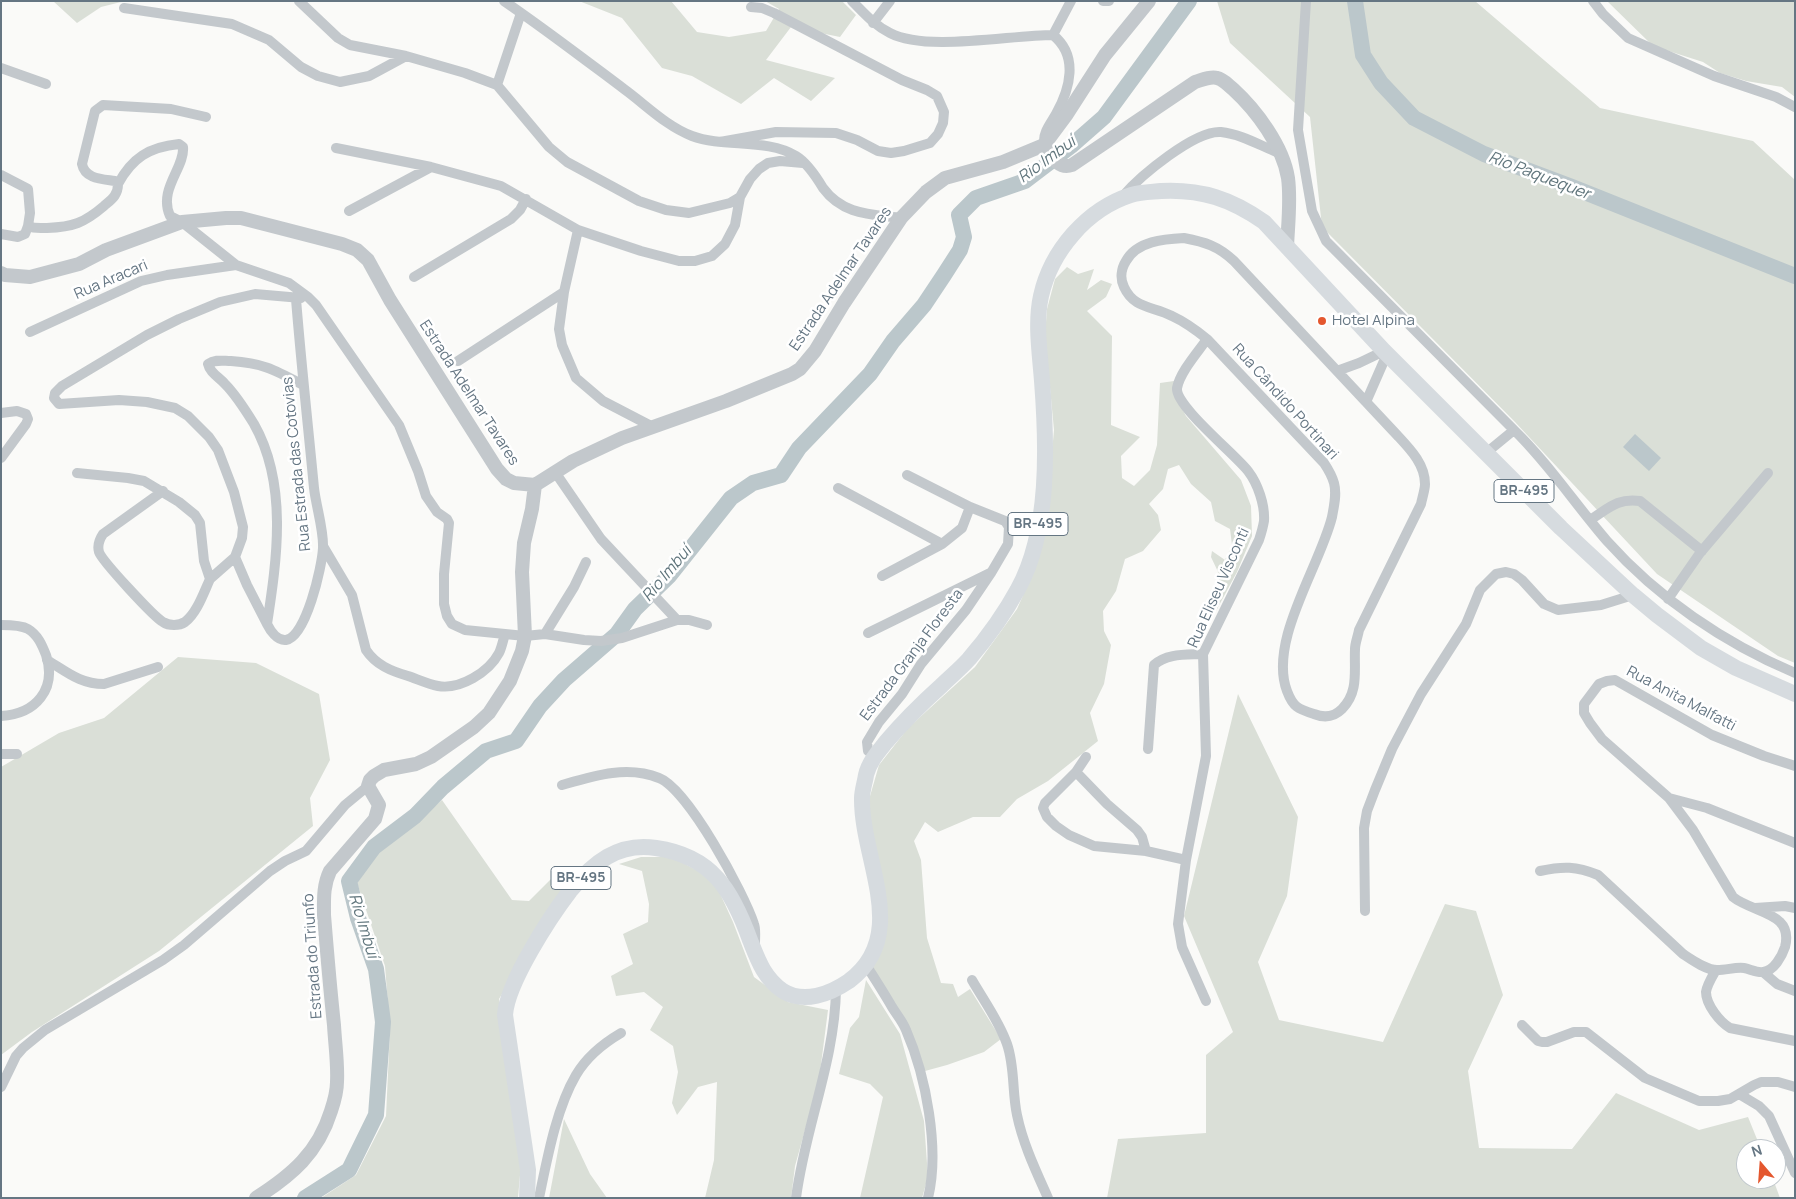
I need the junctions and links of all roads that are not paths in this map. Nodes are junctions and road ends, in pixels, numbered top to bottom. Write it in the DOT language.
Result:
graph roads {
  1 [pos="299,1"];
  2 [pos="504,1"];
  3 [pos="852,1"];
  4 [pos="890,1"];
  5 [pos="1071,1"];
  6 [pos="1103,1"];
  7 [pos="1109,1"];
  8 [pos="1149,1"];
  9 [pos="1306,1"];
  10 [pos="1593,1"];
  11 [pos="751,7"];
  12 [pos="124,8"];
  13 [pos="521,13"];
  14 [pos="873,23"];
  15 [pos="1053,35"];
  16 [pos="406,56"];
  17 [pos="1,68"];
  18 [pos="46,84"];
  19 [pos="497,85"];
  20 [pos="1795,107"];
  21 [pos="206,117"];
  22 [pos="720,142"];
  23 [pos="336,148"];
  24 [pos="1279,153"];
  25 [pos="1050,154"];
  26 [pos="803,163"];
  27 [pos="431,167"];
  28 [pos="1,175"];
  29 [pos="118,184"];
  30 [pos="740,197"];
  31 [pos="1122,198"];
  32 [pos="526,199"];
  33 [pos="349,211"];
  34 [pos="901,218"];
  35 [pos="182,222"];
  36 [pos="28,226"];
  37 [pos="578,230"];
  38 [pos="1,234"];
  39 [pos="1287,247"];
  40 [pos="236,265"];
  41 [pos="3,275"];
  42 [pos="414,277"];
  43 [pos="564,292"];
  44 [pos="308,297"];
  45 [pos="296,299"];
  46 [pos="30,332"];
  47 [pos="1207,339"];
  48 [pos="1385,352"];
  49 [pos="458,361"];
  50 [pos="1337,371"];
  51 [pos="303,385"];
  52 [pos="1366,402"];
  53 [pos="1,413"];
  54 [pos="653,427"];
  55 [pos="1514,430"];
  56 [pos="1486,453"];
  57 [pos="1,458"];
  58 [pos="555,472"];
  59 [pos="1768,473"];
  60 [pos="77,474"];
  61 [pos="907,475"];
  62 [pos="535,484"];
  63 [pos="838,488"];
  64 [pos="163,491"];
  65 [pos="970,507"];
  66 [pos="1590,520"];
  67 [pos="942,544"];
  68 [pos="323,546"];
  69 [pos="1702,550"];
  70 [pos="235,556"];
  71 [pos="586,562"];
  72 [pos="991,573"];
  73 [pos="882,576"];
  74 [pos="210,579"];
  75 [pos="1633,595"];
  76 [pos="1668,599"];
  77 [pos="676,620"];
  78 [pos="267,624"];
  79 [pos="1,625"];
  80 [pos="707,625"];
  81 [pos="868,633"];
  82 [pos="505,634"];
  83 [pos="545,634"];
  84 [pos="525,636"];
  85 [pos="1204,654"];
  86 [pos="47,660"];
  87 [pos="158,667"];
  88 [pos="1795,673"];
  89 [pos="1795,694"];
  90 [pos="1,716"];
  91 [pos="1148,749"];
  92 [pos="1,754"];
  93 [pos="17,754"];
  94 [pos="875,756"];
  95 [pos="1086,757"];
  96 [pos="1795,766"];
  97 [pos="1076,772"];
  98 [pos="562,785"];
  99 [pos="368,786"];
  100 [pos="1669,798"];
  101 [pos="1795,843"];
  102 [pos="1146,851"];
  103 [pos="1186,860"];
  104 [pos="1540,871"];
  105 [pos="1795,908"];
  106 [pos="1754,909"];
  107 [pos="1365,911"];
  108 [pos="756,954"];
  109 [pos="866,965"];
  110 [pos="1716,970"];
  111 [pos="1763,972"];
  112 [pos="972,980"];
  113 [pos="836,989"];
  114 [pos="1795,991"];
  115 [pos="1206,1001"];
  116 [pos="1522,1025"];
  117 [pos="621,1033"];
  118 [pos="1795,1041"];
  119 [pos="1,1087"];
  120 [pos="1795,1087"];
  121 [pos="1739,1094"];
  122 [pos="1795,1173"];
  123 [pos="256,1198"];
  124 [pos="527,1198"];
  125 [pos="539,1198"];
  126 [pos="796,1198"];
  127 [pos="928,1198"];
  128 [pos="1048,1198"];
  1 -- 16 [label="street"];
  2 -- 13 [label="street"];
  3 -- 14 [label="street"];
  4 -- 14 [label="street"];
  5 -- 15 [label="street"];
  6 -- 7 [label="street"];
  8 -- 25 [label="street"];
  9 -- 55 [label="street"];
  10 -- 20 [label="street"];
  11 -- 22 [label="street"];
  12 -- 16 [label="street"];
  13 -- 19 [label="street"];
  13 -- 22 [label="street"];
  14 -- 15 [label="street"];
  15 -- 25 [label="street"];
  16 -- 19 [label="street"];
  17 -- 18 [label="street"];
  19 -- 30 [label="street"];
  21 -- 29 [label="street"];
  22 -- 26 [label="street"];
  23 -- 27 [label="street"];
  24 -- 25 [label="street"];
  24 -- 31 [label="street"];
  24 -- 39 [label="street"];
  25 -- 34 [label="street, Estrada Adelmar Tavares"];
  26 -- 30 [label="street"];
  26 -- 34 [label="street"];
  27 -- 32 [label="street"];
  27 -- 33 [label="street"];
  28 -- 36 [label="street"];
  29 -- 35 [label="street"];
  29 -- 36 [label="street"];
  30 -- 37 [label="street"];
  31 -- 39 [label="main road, BR-495"];
  31 -- 94 [label="main road, BR-495"];
  32 -- 37 [label="street"];
  32 -- 42 [label="street"];
  34 -- 54 [label="street, Estrada Adelmar Tavares"];
  35 -- 40 [label="street"];
  35 -- 41 [label="street, Estrada Adelmar Tavares"];
  35 -- 62 [label="street, Estrada Adelmar Tavares"];
  36 -- 38 [label="street"];
  37 -- 43 [label="street"];
  39 -- 48 [label="main road, BR-495"];
  40 -- 44 [label="street"];
  40 -- 46 [label="street, Rua Aracari"];
  43 -- 49 [label="street"];
  43 -- 54 [label="street"];
  44 -- 45 [label="street"];
  44 -- 82 [label="street"];
  45 -- 51 [label="street, Rua Estrada das Cotovias"];
  45 -- 70 [label="street"];
  47 -- 50 [label="street, Rua Cândido Portinari"];
  47 -- 52 [label="street, Rua Cândido Portinari"];
  47 -- 85 [label="street, Rua Eliseu Visconti"];
  48 -- 50 [label="street"];
  48 -- 52 [label="street"];
  48 -- 56 [label="main road, BR-495"];
  50 -- 52 [label="street, Rua Cândido Portinari"];
  51 -- 68 [label="street, Rua Estrada das Cotovias"];
  51 -- 78 [label="street"];
  53 -- 57 [label="street"];
  54 -- 58 [label="street, Estrada Adelmar Tavares"];
  55 -- 56 [label="street"];
  55 -- 66 [label="street"];
  56 -- 75 [label="main road, BR-495"];
  58 -- 62 [label="street, Estrada Adelmar Tavares"];
  58 -- 77 [label="street"];
  59 -- 69 [label="street"];
  60 -- 64 [label="street"];
  61 -- 65 [label="street"];
  62 -- 84 [label="street"];
  63 -- 67 [label="street"];
  64 -- 74 [label="street"];
  64 -- 74 [label="street"];
  65 -- 67 [label="street"];
  65 -- 72 [label="street"];
  66 -- 69 [label="street"];
  66 -- 76 [label="street"];
  67 -- 73 [label="street"];
  68 -- 78 [label="street, Rua Estrada das Cotovias"];
  68 -- 82 [label="street"];
  69 -- 76 [label="street"];
  70 -- 74 [label="street"];
  70 -- 78 [label="street"];
  71 -- 83 [label="street"];
  72 -- 81 [label="street"];
  72 -- 94 [label="street, Estrada Granja Floresta"];
  75 -- 89 [label="main road, BR-495"];
  75 -- 107 [label="street"];
  76 -- 88 [label="street"];
  77 -- 80 [label="street"];
  77 -- 83 [label="street"];
  79 -- 86 [label="street"];
  82 -- 84 [label="street"];
  83 -- 84 [label="street"];
  84 -- 99 [label="street"];
  85 -- 91 [label="street"];
  85 -- 103 [label="street, Rua Eliseu Visconti"];
  86 -- 87 [label="street"];
  86 -- 90 [label="street"];
  92 -- 93 [label="street"];
  94 -- 109 [label="main road, BR-495"];
  95 -- 97 [label="street"];
  96 -- 100 [label="street, Rua Anita Malfatti"];
  97 -- 102 [label="street"];
  97 -- 102 [label="street"];
  98 -- 108 [label="street"];
  99 -- 119 [label="street"];
  99 -- 123 [label="street, Estrada do Triunfo"];
  100 -- 101 [label="street, Rua Anita Malfatti"];
  100 -- 106 [label="street"];
  102 -- 103 [label="street"];
  103 -- 115 [label="street, Rua Eliseu Visconti"];
  104 -- 110 [label="street"];
  105 -- 106 [label="street"];
  106 -- 111 [label="street"];
  108 -- 113 [label="main road, BR-495"];
  108 -- 124 [label="main road, BR-495"];
  109 -- 113 [label="main road, BR-495"];
  109 -- 127 [label="street"];
  110 -- 111 [label="street"];
  110 -- 118 [label="street"];
  111 -- 114 [label="street"];
  112 -- 128 [label="street"];
  113 -- 126 [label="street"];
  116 -- 121 [label="street"];
  117 -- 125 [label="street"];
  120 -- 121 [label="street"];
  121 -- 122 [label="street"];
}
